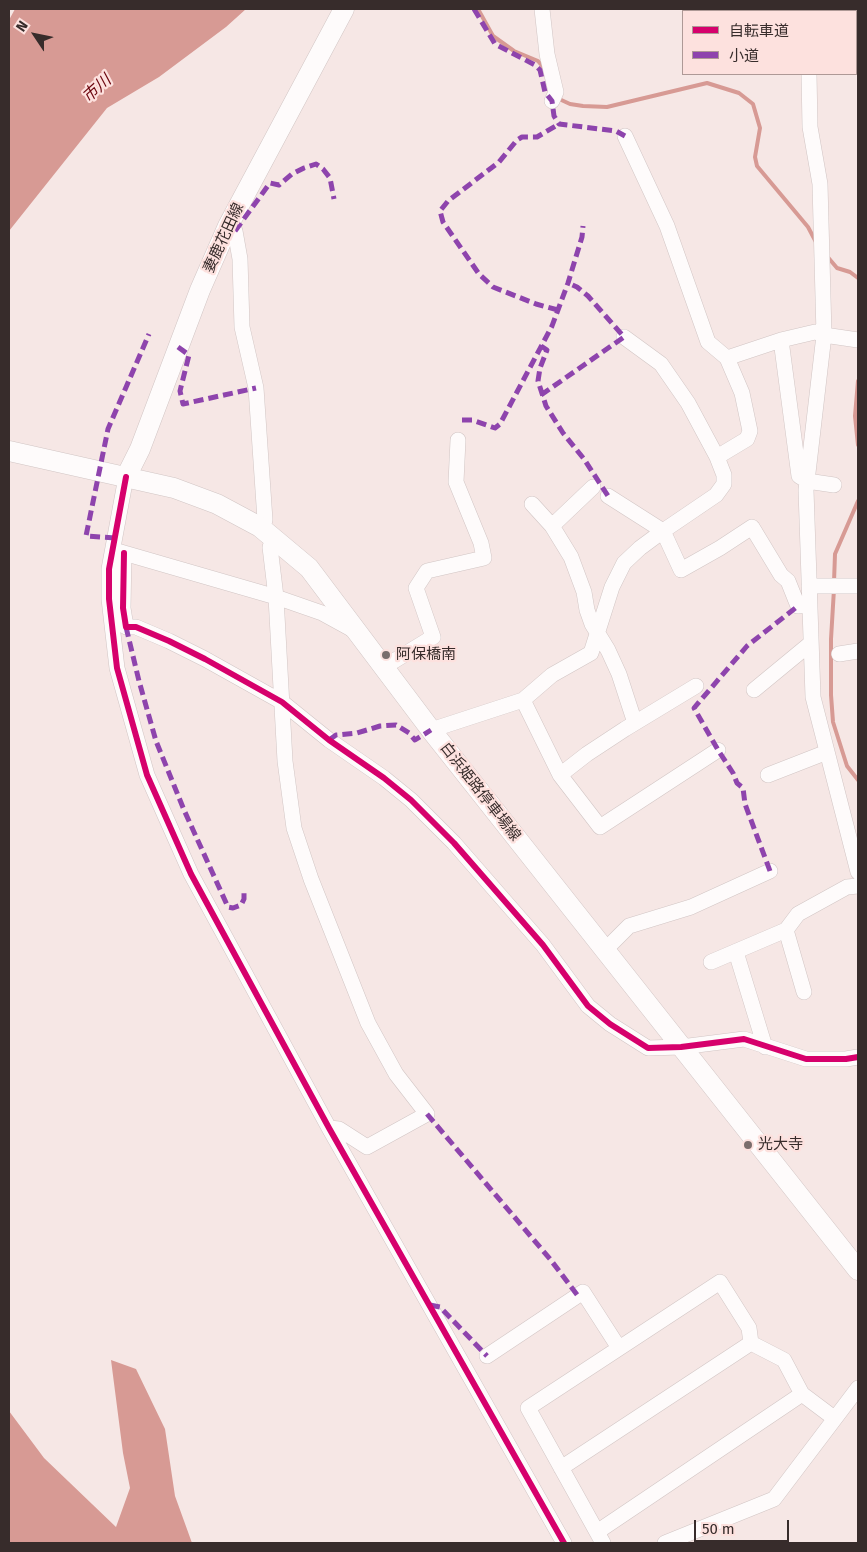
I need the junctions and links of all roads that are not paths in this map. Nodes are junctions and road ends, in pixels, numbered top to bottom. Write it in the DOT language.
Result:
graph roads {
  1 [pos="344,9"];
  2 [pos="542,9"];
  3 [pos="809,75"];
  4 [pos="554,96"];
  5 [pos="625,136"];
  6 [pos="228,226"];
  7 [pos="824,335"];
  8 [pos="624,337"];
  9 [pos="781,340"];
  10 [pos="858,340"];
  11 [pos="727,358"];
  12 [pos="458,440"];
  13 [pos="9,451"];
  14 [pos="717,457"];
  15 [pos="122,476"];
  16 [pos="807,481"];
  17 [pos="834,485"];
  18 [pos="593,487"];
  19 [pos="608,496"];
  20 [pos="532,504"];
  21 [pos="266,520"];
  22 [pos="552,526"];
  23 [pos="663,531"];
  24 [pos="270,547"];
  25 [pos="119,551"];
  26 [pos="809,586"];
  27 [pos="858,586"];
  28 [pos="276,597"];
  29 [pos="809,605"];
  30 [pos="358,633"];
  31 [pos="598,634"];
  32 [pos="811,643"];
  33 [pos="858,651"];
  34 [pos="839,654"];
  35 [pos="384,667"];
  36 [pos="696,686"];
  37 [pos="754,690"];
  38 [pos="523,700"];
  39 [pos="282,702"];
  40 [pos="635,723"];
  41 [pos="431,730"];
  42 [pos="718,750"];
  43 [pos="827,752"];
  44 [pos="560,775"];
  45 [pos="768,775"];
  46 [pos="770,871"];
  47 [pos="858,872"];
  48 [pos="858,886"];
  49 [pos="786,930"];
  50 [pos="605,950"];
  51 [pos="736,952"];
  52 [pos="711,962"];
  53 [pos="804,992"];
  54 [pos="682,1046"];
  55 [pos="765,1047"];
  56 [pos="858,1057"];
  57 [pos="329,1128"];
  58 [pos="858,1270"];
  59 [pos="752,1343"];
  60 [pos="619,1348"];
  61 [pos="487,1356"];
  62 [pos="858,1388"];
  63 [pos="802,1394"];
  64 [pos="834,1418"];
  65 [pos="561,1468"];
  66 [pos="600,1537"];
  67 [pos="564,1543"];
  68 [pos="665,1543"];
  1 -- 6 [label="main road, 妻鹿花田線"];
  2 -- 4 [label="street"];
  3 -- 7 [label="street"];
  5 -- 11 [label="street"];
  6 -- 15 [label="main road, 妻鹿花田線"];
  6 -- 21 [label="street"];
  7 -- 9 [label="street"];
  7 -- 10 [label="street"];
  7 -- 16 [label="street"];
  8 -- 14 [label="street"];
  9 -- 11 [label="street"];
  9 -- 16 [label="street"];
  11 -- 14 [label="street"];
  12 -- 35 [label="street"];
  13 -- 15 [label="main road, 白浜姫路停車場線"];
  14 -- 23 [label="street"];
  15 -- 25 [label="street"];
  15 -- 30 [label="main road, 白浜姫路停車場線"];
  16 -- 17 [label="street"];
  16 -- 26 [label="street"];
  18 -- 22 [label="street"];
  19 -- 23 [label="street"];
  20 -- 22 [label="street"];
  22 -- 31 [label="street"];
  23 -- 29 [label="street"];
  23 -- 31 [label="street"];
  24 -- 28 [label="street"];
  25 -- 28 [label="street"];
  25 -- 39 [label="street"];
  25 -- 57 [label="street"];
  26 -- 27 [label="street"];
  26 -- 29 [label="street"];
  28 -- 30 [label="street"];
  28 -- 39 [label="street"];
  29 -- 32 [label="street"];
  30 -- 35 [label="main road, 白浜姫路停車場線"];
  31 -- 38 [label="street"];
  31 -- 40 [label="street"];
  32 -- 37 [label="street"];
  32 -- 43 [label="street"];
  33 -- 34 [label="street"];
  35 -- 41 [label="main road, 白浜姫路停車場線"];
  36 -- 40 [label="street"];
  38 -- 41 [label="street"];
  38 -- 44 [label="street"];
  39 -- 54 [label="street"];
  39 -- 57 [label="street"];
  40 -- 44 [label="street"];
  41 -- 50 [label="main road, 白浜姫路停車場線"];
  42 -- 44 [label="street"];
  43 -- 45 [label="street"];
  43 -- 47 [label="street"];
  46 -- 50 [label="street"];
  48 -- 49 [label="street"];
  49 -- 51 [label="street"];
  49 -- 53 [label="street"];
  50 -- 54 [label="main road, 白浜姫路停車場線"];
  51 -- 52 [label="street"];
  51 -- 55 [label="street"];
  54 -- 55 [label="street"];
  54 -- 58 [label="main road, 白浜姫路停車場線"];
  55 -- 56 [label="street"];
  57 -- 67 [label="street"];
  59 -- 60 [label="street"];
  59 -- 63 [label="street"];
  59 -- 65 [label="street"];
  60 -- 61 [label="street"];
  60 -- 65 [label="street"];
  62 -- 64 [label="street"];
  63 -- 64 [label="street"];
  63 -- 66 [label="street"];
  64 -- 68 [label="street"];
  65 -- 66 [label="street"];
}
